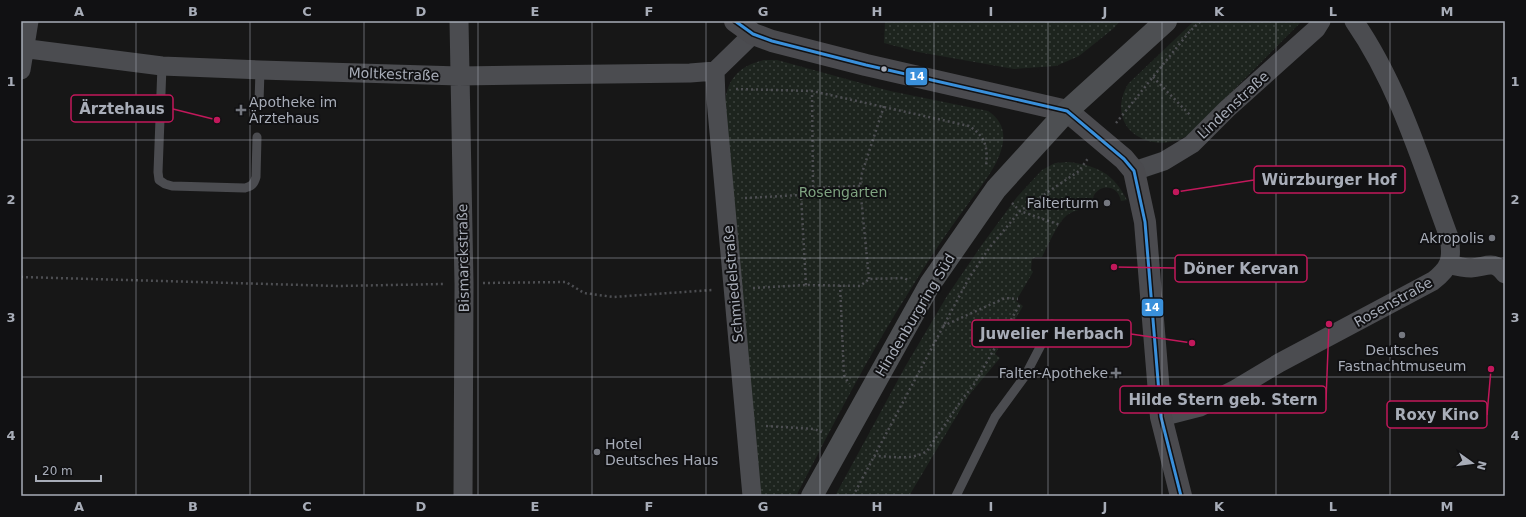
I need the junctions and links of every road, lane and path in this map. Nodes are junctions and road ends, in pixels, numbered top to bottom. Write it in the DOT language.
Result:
graph roads {
  1 [pos="29,21"];
  2 [pos="459,21"];
  3 [pos="735,21"];
  4 [pos="1201,21"];
  5 [pos="1321,21"];
  6 [pos="1354,21"];
  7 [pos="1161,23"];
  8 [pos="753,34"];
  9 [pos="23,48"];
  10 [pos="162,66"];
  11 [pos="21,70"];
  12 [pos="260,70"];
  13 [pos="715,71"];
  14 [pos="459,76"];
  15 [pos="1153,77"];
  16 [pos="730,89"];
  17 [pos="812,91"];
  18 [pos="259,103"];
  19 [pos="884,106"];
  20 [pos="1067,111"];
  21 [pos="1206,131"];
  22 [pos="257,138"];
  23 [pos="1102,140"];
  24 [pos="1134,171"];
  25 [pos="860,186"];
  26 [pos="813,188"];
  27 [pos="996,189"];
  28 [pos="801,196"];
  29 [pos="745,198"];
  30 [pos="1020,211"];
  31 [pos="1060,225"];
  32 [pos="1449,264"];
  33 [pos="1505,274"];
  34 [pos="21,277"];
  35 [pos="869,280"];
  36 [pos="912,281"];
  37 [pos="464,284"];
  38 [pos="806,285"];
  39 [pos="840,286"];
  40 [pos="733,288"];
  41 [pos="1018,299"];
  42 [pos="1020,304"];
  43 [pos="1052,324"];
  44 [pos="943,326"];
  45 [pos="853,379"];
  46 [pos="1161,417"];
  47 [pos="765,425"];
  48 [pos="824,433"];
  49 [pos="874,456"];
  50 [pos="464,496"];
  51 [pos="752,496"];
  52 [pos="812,496"];
  53 [pos="853,496"];
  54 [pos="956,496"];
  55 [pos="1181,496"];
  1 -- 9 [label="street"];
  2 -- 14 [label="street, Bismarckstraße"];
  3 -- 8 [label="street"];
  4 -- 15 [label="path"];
  5 -- 21 [label="street, Lindenstraße"];
  6 -- 32 [label="street"];
  7 -- 20 [label="main road, Hindenburgring Süd"];
  8 -- 13 [label="street"];
  8 -- 20 [label="street"];
  9 -- 10 [label="street, Moltkestraße"];
  9 -- 11 [label="street"];
  10 -- 12 [label="street, Moltkestraße"];
  10 -- 22 [label="lane"];
  12 -- 14 [label="street, Moltkestraße"];
  12 -- 18 [label="lane"];
  13 -- 14 [label="street, Moltkestraße"];
  13 -- 40 [label="street, Schmiedelstraße"];
  14 -- 37 [label="street, Bismarckstraße"];
  15 -- 21 [label="path"];
  15 -- 23 [label="path"];
  16 -- 17 [label="path"];
  17 -- 19 [label="path"];
  17 -- 26 [label="path"];
  19 -- 25 [label="path"];
  19 -- 27 [label="path"];
  20 -- 23 [label="street"];
  20 -- 27 [label="main road, Hindenburgring Süd"];
  21 -- 24 [label="street, Lindenstraße"];
  23 -- 24 [label="street"];
  23 -- 30 [label="path"];
  24 -- 46 [label="street"];
  25 -- 26 [label="path"];
  25 -- 35 [label="path"];
  26 -- 28 [label="path"];
  27 -- 30 [label="path"];
  27 -- 52 [label="main road, Hindenburgring Süd"];
  28 -- 29 [label="path"];
  28 -- 38 [label="path"];
  30 -- 31 [label="path"];
  30 -- 44 [label="path"];
  32 -- 33 [label="street"];
  32 -- 46 [label="street, Rosenstraße"];
  34 -- 37 [label="path"];
  35 -- 36 [label="path"];
  35 -- 39 [label="path"];
  37 -- 40 [label="path"];
  37 -- 50 [label="street, Bismarckstraße"];
  38 -- 39 [label="path"];
  38 -- 40 [label="path"];
  39 -- 45 [label="path"];
  40 -- 51 [label="street, Schmiedelstraße"];
  41 -- 44 [label="path"];
  42 -- 49 [label="path"];
  43 -- 54 [label="lane"];
  44 -- 49 [label="path"];
  46 -- 55 [label="street"];
  47 -- 48 [label="path"];
  49 -- 53 [label="path"];
}
